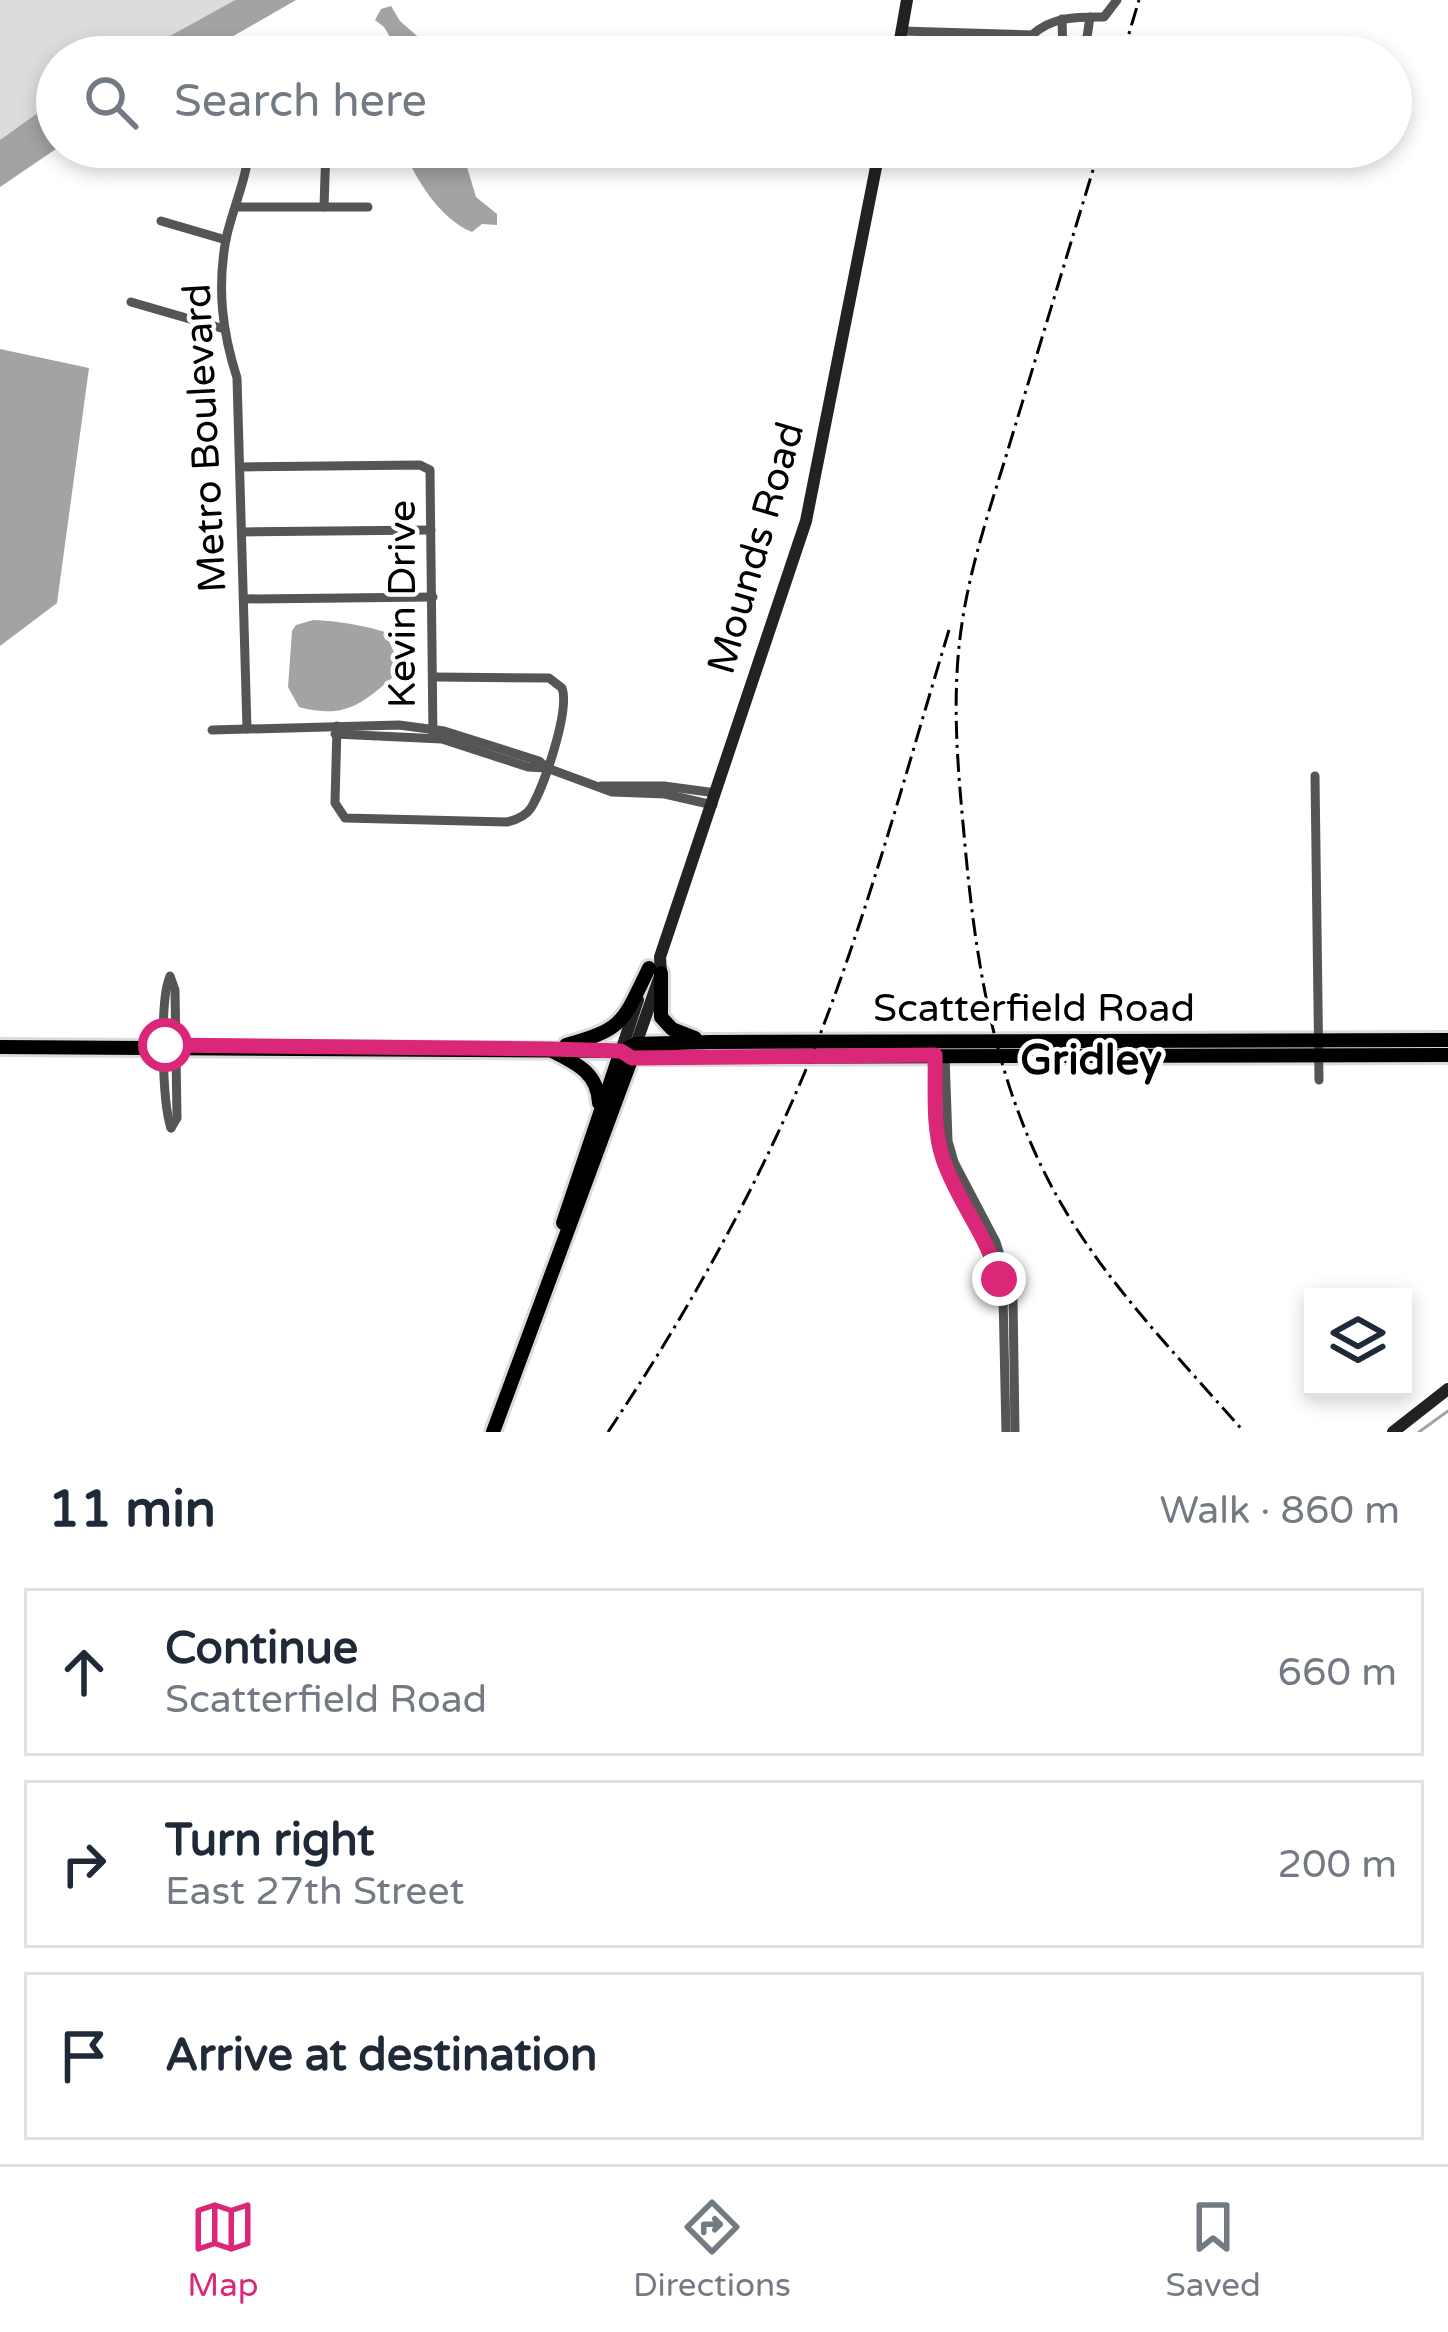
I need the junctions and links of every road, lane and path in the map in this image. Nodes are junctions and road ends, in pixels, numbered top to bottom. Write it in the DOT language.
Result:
graph roads {
  1 [pos="908,0"];
  2 [pos="1117,0"];
  3 [pos="1090,17"];
  4 [pos="1062,19"];
  5 [pos="902,32"];
  6 [pos="992,34"];
  7 [pos="1032,34"];
  8 [pos="901,36"];
  9 [pos="1062,36"];
  10 [pos="1087,36"];
  11 [pos="246,168"];
  12 [pos="325,168"];
  13 [pos="876,168"];
  14 [pos="236,207"];
  15 [pos="324,207"];
  16 [pos="368,207"];
  17 [pos="161,221"];
  18 [pos="226,240"];
  19 [pos="131,302"];
  20 [pos="221,328"];
  21 [pos="240,467"];
  22 [pos="431,530"];
  23 [pos="242,532"];
  24 [pos="433,597"];
  25 [pos="244,599"];
  26 [pos="435,676"];
  27 [pos="247,729"];
  28 [pos="212,730"];
  29 [pos="333,730"];
  30 [pos="433,734"];
  31 [pos="547,768"];
  32 [pos="1315,776"];
  33 [pos="715,799"];
  34 [pos="657,966"];
  35 [pos="1448,1040"];
  36 [pos="711,1042"];
  37 [pos="170,1045"];
  38 [pos="0,1046"];
  39 [pos="1318,1046"];
  40 [pos="940,1048"];
  41 [pos="550,1049"];
  42 [pos="630,1051"];
  43 [pos="1448,1054"];
  44 [pos="681,1055"];
  45 [pos="1318,1080"];
  46 [pos="606,1111"];
  47 [pos="1448,1389"];
  48 [pos="493,1432"];
  49 [pos="1010,1432"];
  50 [pos="1393,1432"];
  1 -- 5 [label="main road"];
  2 -- 3 [label="street"];
  3 -- 4 [label="street"];
  3 -- 10 [label="street"];
  4 -- 7 [label="street"];
  4 -- 9 [label="street"];
  5 -- 6 [label="street"];
  5 -- 8 [label="main road"];
  6 -- 7 [label="street"];
  11 -- 14 [label="street, Metro Boulevard"];
  12 -- 15 [label="street"];
  13 -- 33 [label="main road, Mounds Road"];
  14 -- 15 [label="street"];
  14 -- 18 [label="street, Metro Boulevard"];
  15 -- 16 [label="street"];
  17 -- 18 [label="street"];
  18 -- 20 [label="street, Metro Boulevard"];
  19 -- 20 [label="street"];
  20 -- 21 [label="street, Metro Boulevard"];
  21 -- 22 [label="street, Kevin Drive"];
  21 -- 23 [label="street, Metro Boulevard"];
  22 -- 23 [label="street"];
  22 -- 24 [label="street, Kevin Drive"];
  23 -- 25 [label="street, Metro Boulevard"];
  24 -- 25 [label="street"];
  24 -- 26 [label="street, Kevin Drive"];
  25 -- 27 [label="street, Metro Boulevard"];
  26 -- 30 [label="street, Kevin Drive"];
  26 -- 31 [label="street"];
  27 -- 28 [label="street"];
  27 -- 29 [label="street"];
  29 -- 30 [label="street"];
  29 -- 31 [label="street"];
  30 -- 31 [label="street"];
  31 -- 33 [label="street"];
  32 -- 39 [label="street"];
  33 -- 34 [label="main road, Mounds Road"];
  34 -- 36 [label="main road"];
  34 -- 41 [label="main road"];
  34 -- 42 [label="main road, Mounds Road"];
  35 -- 39 [label="main road, Scatterfield Road"];
  36 -- 40 [label="main road, Scatterfield Road"];
  36 -- 42 [label="main road, Scatterfield Road"];
  37 -- 37 [label="street"];
  37 -- 37 [label="street"];
  37 -- 38 [label="main road, Scatterfield Road"];
  37 -- 41 [label="main road, Scatterfield Road"];
  39 -- 40 [label="main road, Scatterfield Road"];
  39 -- 43 [label="main road, Scatterfield Road"];
  39 -- 45 [label="street"];
  40 -- 44 [label="main road, Scatterfield Road"];
  40 -- 49 [label="street"];
  41 -- 42 [label="main road, Scatterfield Road"];
  41 -- 46 [label="main road"];
  42 -- 44 [label="main road, Scatterfield Road"];
  42 -- 46 [label="main road, Mounds Road"];
  44 -- 46 [label="main road"];
  46 -- 48 [label="main road, Mounds Road"];
  47 -- 50 [label="main road"];
}
